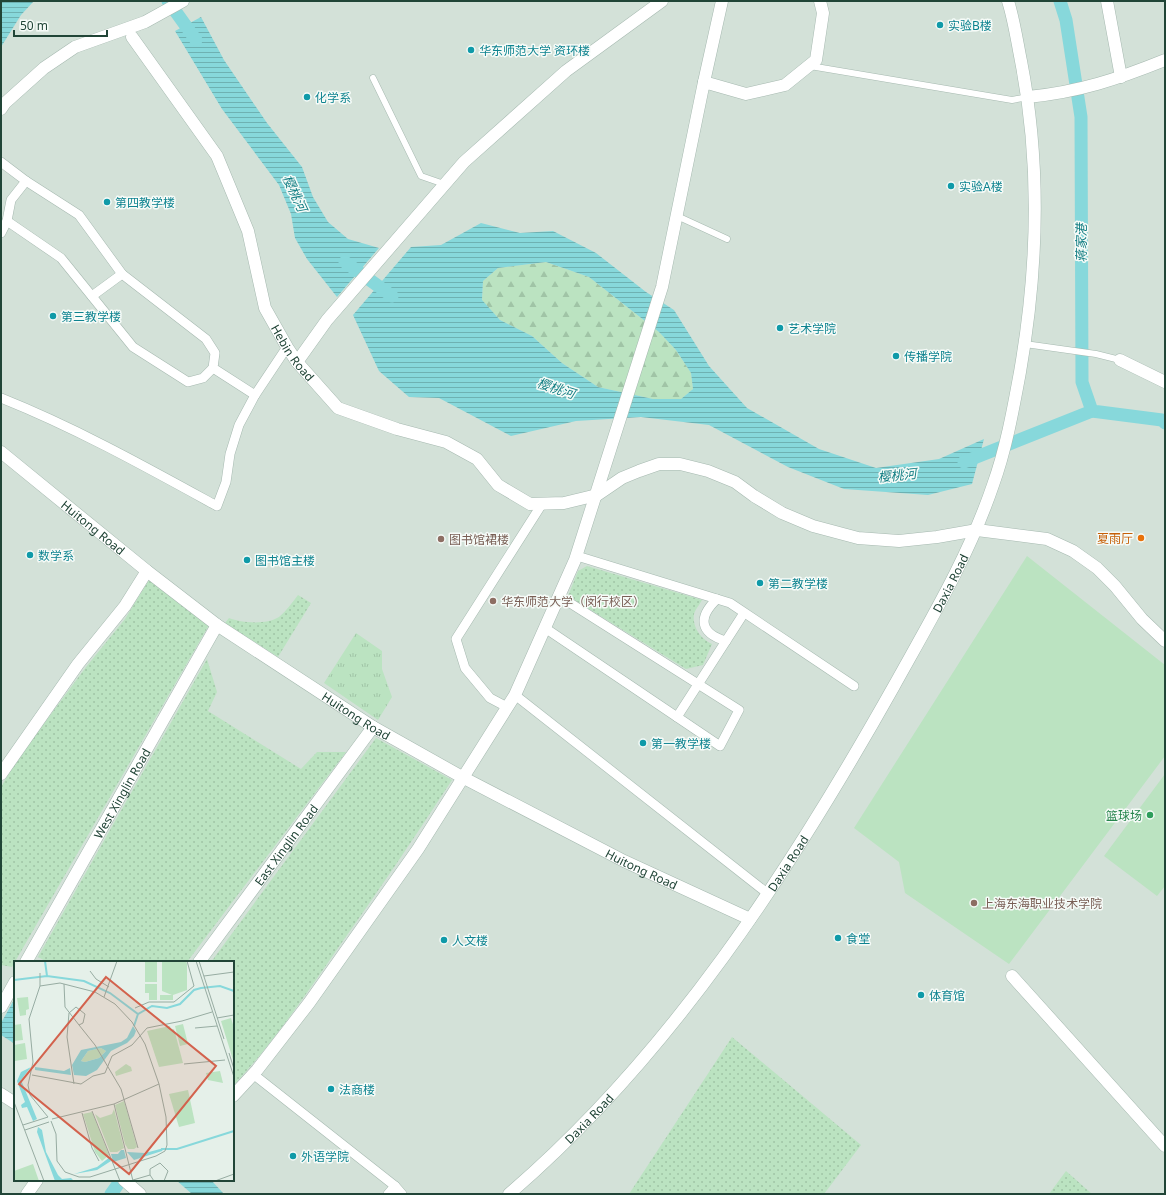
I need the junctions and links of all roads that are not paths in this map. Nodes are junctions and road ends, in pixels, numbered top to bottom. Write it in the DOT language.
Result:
graph roads {
  1 [pos="184,1"];
  2 [pos="662,1"];
  3 [pos="722,1"];
  4 [pos="820,1"];
  5 [pos="1008,1"];
  6 [pos="1108,1"];
  7 [pos="132,37"];
  8 [pos="1165,60"];
  9 [pos="808,66"];
  10 [pos="1120,77"];
  11 [pos="373,78"];
  12 [pos="704,82"];
  13 [pos="1028,97"];
  14 [pos="1,109"];
  15 [pos="1,162"];
  16 [pos="26,181"];
  17 [pos="444,184"];
  18 [pos="677,216"];
  19 [pos="7,221"];
  20 [pos="1,233"];
  21 [pos="727,239"];
  22 [pos="122,274"];
  23 [pos="92,296"];
  24 [pos="1025,344"];
  25 [pos="287,347"];
  26 [pos="1120,360"];
  27 [pos="297,362"];
  28 [pos="213,368"];
  29 [pos="1165,382"];
  30 [pos="255,395"];
  31 [pos="1,398"];
  32 [pos="1,452"];
  33 [pos="597,495"];
  34 [pos="542,504"];
  35 [pos="977,530"];
  36 [pos="577,556"];
  37 [pos="148,571"];
  38 [pos="559,596"];
  39 [pos="718,599"];
  40 [pos="744,613"];
  41 [pos="217,625"];
  42 [pos="545,628"];
  43 [pos="726,641"];
  44 [pos="1165,642"];
  45 [pos="698,684"];
  46 [pos="854,686"];
  47 [pos="515,695"];
  48 [pos="507,707"];
  49 [pos="677,717"];
  50 [pos="373,727"];
  51 [pos="1,774"];
  52 [pos="462,777"];
  53 [pos="767,893"];
  54 [pos="750,919"];
  55 [pos="27,961"];
  56 [pos="200,961"];
  57 [pos="1012,976"];
  58 [pos="14,984"];
  59 [pos="1,1007"];
  60 [pos="253,1074"];
  61 [pos="1,1094"];
  62 [pos="234,1095"];
  63 [pos="14,1102"];
  64 [pos="1165,1146"];
  65 [pos="36,1181"];
  66 [pos="125,1181"];
  67 [pos="395,1186"];
  68 [pos="27,1194"];
  69 [pos="140,1194"];
  70 [pos="388,1194"];
  71 [pos="402,1194"];
  72 [pos="509,1194"];
  1 -- 14 [label="street"];
  2 -- 17 [label="street"];
  3 -- 12 [label="street"];
  4 -- 9 [label="street"];
  5 -- 13 [label="street, Daxia Road"];
  6 -- 10 [label="street"];
  7 -- 25 [label="street, Hebin Road"];
  8 -- 10 [label="street"];
  9 -- 12 [label="street"];
  9 -- 13 [label="lane"];
  10 -- 13 [label="street"];
  11 -- 17 [label="lane"];
  12 -- 18 [label="street"];
  13 -- 24 [label="street, Daxia Road"];
  15 -- 16 [label="street"];
  16 -- 19 [label="street"];
  16 -- 22 [label="street"];
  17 -- 27 [label="street"];
  18 -- 21 [label="lane"];
  18 -- 33 [label="street"];
  19 -- 20 [label="street"];
  19 -- 23 [label="street"];
  22 -- 23 [label="street"];
  22 -- 28 [label="street"];
  23 -- 28 [label="street"];
  24 -- 26 [label="lane"];
  24 -- 35 [label="street, Daxia Road"];
  25 -- 27 [label="street, Hebin Road"];
  25 -- 30 [label="street"];
  26 -- 29 [label="street"];
  27 -- 34 [label="street, Hebin Road"];
  28 -- 30 [label="street"];
  30 -- 31 [label="street"];
  32 -- 37 [label="street, Huitong Road"];
  33 -- 34 [label="street, Hebin Road"];
  33 -- 35 [label="street"];
  33 -- 36 [label="street"];
  34 -- 48 [label="street"];
  35 -- 44 [label="street"];
  35 -- 53 [label="street, Daxia Road"];
  36 -- 38 [label="street"];
  36 -- 39 [label="street"];
  37 -- 41 [label="street, Huitong Road"];
  37 -- 51 [label="street"];
  38 -- 42 [label="street"];
  38 -- 45 [label="street"];
  39 -- 40 [label="street"];
  39 -- 43 [label="street"];
  40 -- 43 [label="street"];
  40 -- 46 [label="street"];
  41 -- 50 [label="street, Huitong Road"];
  41 -- 55 [label="street, West Xinglin Road"];
  42 -- 47 [label="street"];
  42 -- 49 [label="street"];
  43 -- 45 [label="street"];
  45 -- 49 [label="street"];
  45 -- 49 [label="street"];
  47 -- 48 [label="street"];
  47 -- 53 [label="street"];
  48 -- 52 [label="street"];
  50 -- 52 [label="street, Huitong Road"];
  50 -- 56 [label="street, East Xinglin Road"];
  52 -- 54 [label="street, Huitong Road"];
  52 -- 60 [label="street"];
  53 -- 54 [label="street, Daxia Road"];
  54 -- 72 [label="street, Daxia Road"];
  57 -- 64 [label="street"];
  58 -- 59 [label="street"];
  60 -- 62 [label="street"];
  60 -- 67 [label="street"];
  61 -- 63 [label="street"];
  65 -- 68 [label="street"];
  66 -- 69 [label="street"];
  67 -- 70 [label="street"];
  67 -- 71 [label="street"];
}
